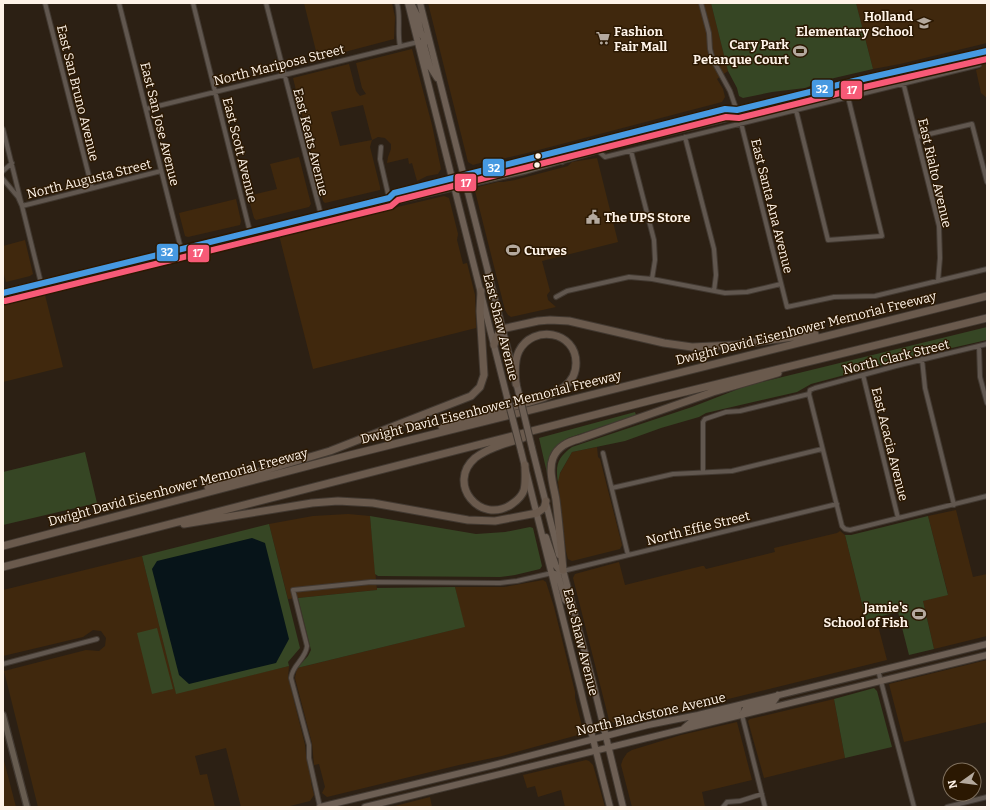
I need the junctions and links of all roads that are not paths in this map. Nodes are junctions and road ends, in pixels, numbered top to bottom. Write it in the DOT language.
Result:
graph roads {
  1 [pos="45,3"];
  2 [pos="119,3"];
  3 [pos="193,3"];
  4 [pos="266,3"];
  5 [pos="397,3"];
  6 [pos="410,3"];
  7 [pos="420,3"];
  8 [pos="702,3"];
  9 [pos="418,42"];
  10 [pos="430,42"];
  11 [pos="400,46"];
  12 [pos="987,51"];
  13 [pos="978,64"];
  14 [pos="900,70"];
  15 [pos="284,75"];
  16 [pos="903,83"];
  17 [pos="440,84"];
  18 [pos="215,92"];
  19 [pos="848,97"];
  20 [pos="146,109"];
  21 [pos="737,110"];
  22 [pos="796,110"];
  23 [pos="741,124"];
  24 [pos="3,129"];
  25 [pos="685,137"];
  26 [pos="917,138"];
  27 [pos="590,143"];
  28 [pos="381,147"];
  29 [pos="597,150"];
  30 [pos="631,151"];
  31 [pos="562,160"];
  32 [pos="12,164"];
  33 [pos="3,171"];
  34 [pos="161,172"];
  35 [pos="464,175"];
  36 [pos="451,178"];
  37 [pos="3,179"];
  38 [pos="987,182"];
  39 [pos="466,185"];
  40 [pos="454,187"];
  41 [pos="92,188"];
  42 [pos="389,198"];
  43 [pos="22,206"];
  44 [pos="321,215"];
  45 [pos="250,232"];
  46 [pos="181,249"];
  47 [pos="987,269"];
  48 [pos="652,279"];
  49 [pos="938,281"];
  50 [pos="41,283"];
  51 [pos="781,284"];
  52 [pos="481,291"];
  53 [pos="714,291"];
  54 [pos="3,292"];
  55 [pos="987,296"];
  56 [pos="556,298"];
  57 [pos="987,318"];
  58 [pos="502,329"];
  59 [pos="851,329"];
  60 [pos="987,344"];
  61 [pos="494,345"];
  62 [pos="979,346"];
  63 [pos="837,354"];
  64 [pos="922,359"];
  65 [pos="863,375"];
  66 [pos="516,384"];
  67 [pos="809,392"];
  68 [pos="656,399"];
  69 [pos="987,403"];
  70 [pos="822,449"];
  71 [pos="603,453"];
  72 [pos="350,455"];
  73 [pos="525,465"];
  74 [pos="703,472"];
  75 [pos="612,488"];
  76 [pos="987,496"];
  77 [pos="546,501"];
  78 [pos="836,504"];
  79 [pos="954,505"];
  80 [pos="134,511"];
  81 [pos="537,512"];
  82 [pos="898,518"];
  83 [pos="140,531"];
  84 [pos="3,546"];
  85 [pos="628,555"];
  86 [pos="3,568"];
  87 [pos="563,571"];
  88 [pos="552,573"];
  89 [pos="572,605"];
  90 [pos="97,639"];
  91 [pos="987,644"];
  92 [pos="987,655"];
  93 [pos="3,664"];
  94 [pos="878,670"];
  95 [pos="881,681"];
  96 [pos="778,695"];
  97 [pos="739,705"];
  98 [pos="3,714"];
  99 [pos="742,715"];
  100 [pos="683,729"];
  101 [pos="605,735"];
  102 [pos="593,738"];
  103 [pos="608,748"];
  104 [pos="596,750"];
  105 [pos="762,794"];
  106 [pos="987,797"];
  107 [pos="27,807"];
  108 [pos="320,807"];
  109 [pos="365,807"];
  110 [pos="610,807"];
  111 [pos="623,807"];
  112 [pos="723,807"];
  113 [pos="765,807"];
  114 [pos="914,807"];
  115 [pos="947,807"];
  1 -- 41 [label="street, East San Bruno Avenue"];
  2 -- 20 [label="street, East San Jose Avenue"];
  3 -- 18 [label="street, East Scott Avenue"];
  4 -- 15 [label="street, East Keats Avenue"];
  5 -- 11 [label="street"];
  6 -- 9 [label="main road, East Shaw Avenue"];
  6 -- 10 [label="main road"];
  7 -- 10 [label="main road, East Shaw Avenue"];
  8 -- 21 [label="street, East Santa Ana Avenue"];
  9 -- 11 [label="street, North Mariposa Street"];
  9 -- 17 [label="main road"];
  9 -- 36 [label="main road, East Shaw Avenue"];
  10 -- 17 [label="main road, East Shaw Avenue"];
  11 -- 15 [label="street, North Mariposa Street"];
  12 -- 14 [label="main road"];
  13 -- 16 [label="street"];
  14 -- 16 [label="street, East Rialto Avenue"];
  14 -- 21 [label="main road"];
  15 -- 18 [label="street, North Mariposa Street"];
  15 -- 44 [label="street, East Keats Avenue"];
  16 -- 19 [label="street"];
  16 -- 26 [label="street, East Rialto Avenue"];
  17 -- 35 [label="main road, East Shaw Avenue"];
  18 -- 20 [label="street, North Mariposa Street"];
  18 -- 45 [label="street, East Scott Avenue"];
  19 -- 22 [label="street"];
  19 -- 22 [label="street"];
  20 -- 34 [label="street, East San Jose Avenue"];
  21 -- 23 [label="street, East Santa Ana Avenue"];
  21 -- 27 [label="main road"];
  21 -- 29 [label="main road"];
  22 -- 23 [label="street"];
  23 -- 25 [label="street"];
  23 -- 51 [label="street, East Santa Ana Avenue"];
  24 -- 32 [label="street"];
  25 -- 30 [label="street"];
  25 -- 53 [label="street"];
  26 -- 38 [label="street"];
  26 -- 49 [label="street, East Rialto Avenue"];
  27 -- 31 [label="main road"];
  27 -- 35 [label="main road"];
  28 -- 42 [label="street"];
  29 -- 30 [label="street"];
  29 -- 31 [label="main road"];
  30 -- 48 [label="street"];
  31 -- 39 [label="main road"];
  32 -- 33 [label="street"];
  32 -- 43 [label="street"];
  34 -- 41 [label="street, North Augusta Street"];
  34 -- 46 [label="street, East San Jose Avenue"];
  35 -- 36 [label="main road"];
  35 -- 39 [label="main road, East Shaw Avenue"];
  36 -- 40 [label="main road, East Shaw Avenue"];
  36 -- 42 [label="main road"];
  37 -- 43 [label="street"];
  39 -- 40 [label="main road"];
  39 -- 58 [label="main road, East Shaw Avenue"];
  40 -- 42 [label="main road"];
  40 -- 52 [label="main road, East Shaw Avenue"];
  41 -- 43 [label="street, North Augusta Street"];
  42 -- 44 [label="main road"];
  43 -- 50 [label="street"];
  44 -- 45 [label="main road"];
  45 -- 46 [label="main road"];
  46 -- 50 [label="main road"];
  47 -- 49 [label="street"];
  48 -- 53 [label="street"];
  48 -- 56 [label="street"];
  49 -- 51 [label="street, East Santa Ana Avenue"];
  50 -- 54 [label="main road"];
  51 -- 53 [label="street"];
  52 -- 61 [label="main road, East Shaw Avenue"];
  52 -- 80 [label="highway"];
  55 -- 59 [label="highway, Dwight David Eisenhower Memorial Freeway"];
  57 -- 63 [label="highway"];
  58 -- 59 [label="highway"];
  58 -- 61 [label="highway"];
  58 -- 66 [label="main road, East Shaw Avenue"];
  59 -- 72 [label="highway, Dwight David Eisenhower Memorial Freeway"];
  60 -- 62 [label="street, North Clark Street"];
  61 -- 73 [label="main road, East Shaw Avenue, bridge"];
  62 -- 64 [label="street, North Clark Street"];
  62 -- 69 [label="street"];
  63 -- 68 [label="highway"];
  63 -- 87 [label="highway"];
  64 -- 65 [label="street, North Clark Street"];
  64 -- 79 [label="street"];
  65 -- 67 [label="street, North Clark Street"];
  65 -- 82 [label="street, East Acacia Avenue"];
  66 -- 72 [label="highway"];
  66 -- 77 [label="main road, East Shaw Avenue, bridge"];
  67 -- 70 [label="street"];
  67 -- 74 [label="street, North Clark Street"];
  68 -- 73 [label="highway"];
  68 -- 83 [label="highway"];
  70 -- 74 [label="street"];
  70 -- 78 [label="street"];
  71 -- 75 [label="street"];
  72 -- 80 [label="highway, Dwight David Eisenhower Memorial Freeway"];
  73 -- 81 [label="main road, East Shaw Avenue"];
  74 -- 75 [label="street"];
  75 -- 85 [label="street"];
  76 -- 79 [label="street"];
  77 -- 81 [label="highway"];
  77 -- 87 [label="main road, East Shaw Avenue"];
  78 -- 82 [label="street"];
  78 -- 85 [label="street, North Effie Street"];
  79 -- 82 [label="street"];
  80 -- 84 [label="highway, Dwight David Eisenhower Memorial Freeway"];
  81 -- 83 [label="highway"];
  81 -- 87 [label="main road"];
  81 -- 88 [label="main road, East Shaw Avenue"];
  83 -- 86 [label="highway"];
  85 -- 87 [label="street, North Effie Street"];
  87 -- 89 [label="main road, East Shaw Avenue"];
  88 -- 89 [label="main road"];
  88 -- 102 [label="main road, East Shaw Avenue"];
  88 -- 108 [label="street"];
  89 -- 101 [label="main road, East Shaw Avenue"];
  90 -- 93 [label="street"];
  91 -- 94 [label="main road, North Blackstone Avenue"];
  92 -- 95 [label="main road, North Blackstone Avenue"];
  94 -- 95 [label="street"];
  94 -- 96 [label="main road, North Blackstone Avenue"];
  95 -- 99 [label="main road, North Blackstone Avenue"];
  95 -- 114 [label="street"];
  96 -- 97 [label="main road, North Blackstone Avenue"];
  96 -- 99 [label="main road"];
  97 -- 100 [label="main road"];
  97 -- 101 [label="main road, North Blackstone Avenue"];
  98 -- 107 [label="main road"];
  99 -- 100 [label="main road, North Blackstone Avenue"];
  99 -- 105 [label="street"];
  100 -- 103 [label="main road, North Blackstone Avenue"];
  101 -- 102 [label="main road, North Blackstone Avenue"];
  101 -- 103 [label="main road, East Shaw Avenue"];
  102 -- 104 [label="main road, East Shaw Avenue"];
  102 -- 108 [label="main road, North Blackstone Avenue"];
  103 -- 104 [label="main road, North Blackstone Avenue"];
  103 -- 111 [label="main road, East Shaw Avenue"];
  104 -- 109 [label="main road, North Blackstone Avenue"];
  104 -- 110 [label="main road, East Shaw Avenue"];
  105 -- 112 [label="street"];
  105 -- 113 [label="street"];
  106 -- 115 [label="street"];
}
